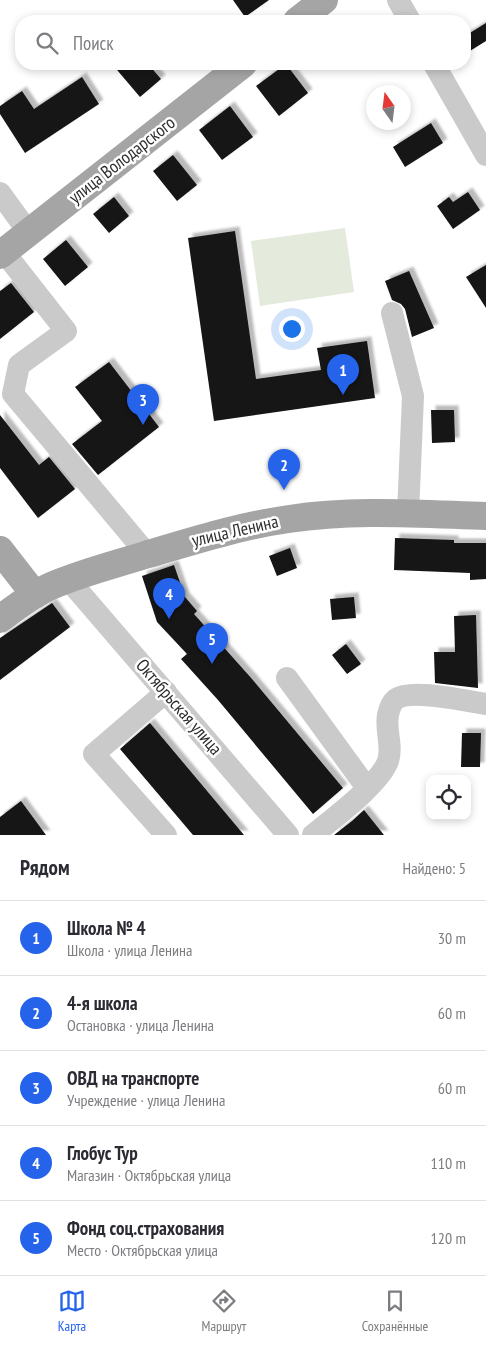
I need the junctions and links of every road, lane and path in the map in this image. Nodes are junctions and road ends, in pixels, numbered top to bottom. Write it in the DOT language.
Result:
graph roads {
  1 [pos="324,0"];
  2 [pos="398,0"];
  3 [pos="305,15"];
  4 [pos="407,15"];
  5 [pos="235,70"];
  6 [pos="437,70"];
  7 [pos="486,155"];
  8 [pos="0,193"];
  9 [pos="29,233"];
  10 [pos="2,253"];
  11 [pos="392,313"];
  12 [pos="408,514"];
  13 [pos="486,516"];
  14 [pos="0,550"];
  15 [pos="147,554"];
  16 [pos="68,579"];
  17 [pos="35,595"];
  18 [pos="0,619"];
  19 [pos="286,678"];
  20 [pos="166,692"];
  21 [pos="486,704"];
  22 [pos="367,788"];
  23 [pos="166,835"];
  24 [pos="288,835"];
  25 [pos="313,835"];
  1 -- 3 [label="main road"];
  2 -- 4 [label="street"];
  5 -- 9 [label="main road, улица Володарского"];
  6 -- 7 [label="street"];
  8 -- 9 [label="street"];
  9 -- 10 [label="main road, улица Володарского"];
  10 -- 15 [label="street"];
  11 -- 12 [label="street"];
  12 -- 13 [label="main road, улица Ленина"];
  12 -- 15 [label="main road, улица Ленина"];
  14 -- 17 [label="main road"];
  15 -- 16 [label="main road, улица Ленина"];
  16 -- 17 [label="main road, улица Ленина"];
  16 -- 20 [label="street, Октябрьская улица"];
  17 -- 18 [label="main road, улица Ленина"];
  19 -- 22 [label="street"];
  20 -- 23 [label="street"];
  20 -- 24 [label="street, Октябрьская улица"];
  21 -- 22 [label="street"];
  22 -- 25 [label="street"];
}
